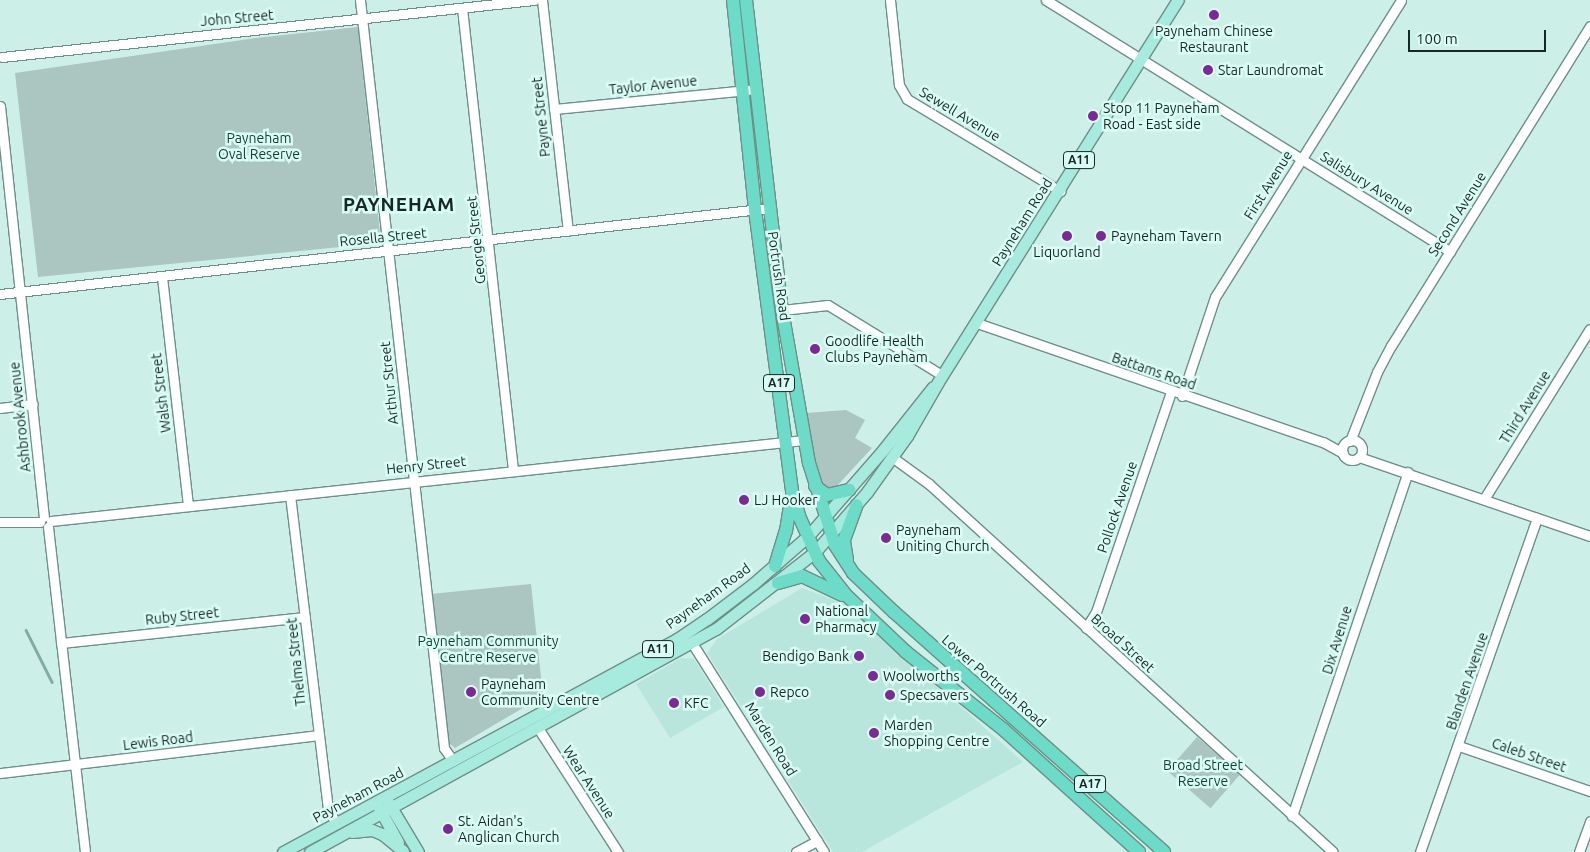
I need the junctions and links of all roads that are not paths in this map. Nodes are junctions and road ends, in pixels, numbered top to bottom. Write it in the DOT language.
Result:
graph roads {
  1 [pos="360,0"];
  2 [pos="534,0"];
  3 [pos="542,0"];
  4 [pos="734,0"];
  5 [pos="746,0"];
  6 [pos="890,0"];
  7 [pos="1046,0"];
  8 [pos="1178,0"];
  9 [pos="1401,0"];
  10 [pos="462,8"];
  11 [pos="362,19"];
  12 [pos="1590,26"];
  13 [pos="1,58"];
  14 [pos="1142,58"];
  15 [pos="750,90"];
  16 [pos="0,106"];
  17 [pos="554,109"];
  18 [pos="1302,158"];
  19 [pos="1060,191"];
  20 [pos="769,208"];
  21 [pos="755,210"];
  22 [pos="568,231"];
  23 [pos="490,239"];
  24 [pos="388,250"];
  25 [pos="1450,251"];
  26 [pos="162,277"];
  27 [pos="21,292"];
  28 [pos="0,294"];
  29 [pos="782,310"];
  30 [pos="977,323"];
  31 [pos="1590,329"];
  32 [pos="940,378"];
  33 [pos="1171,392"];
  34 [pos="1182,396"];
  35 [pos="33,404"];
  36 [pos="0,408"];
  37 [pos="804,440"];
  38 [pos="786,442"];
  39 [pos="1323,442"];
  40 [pos="1355,446"];
  41 [pos="1343,453"];
  42 [pos="892,457"];
  43 [pos="513,470"];
  44 [pos="1408,472"];
  45 [pos="414,480"];
  46 [pos="815,486"];
  47 [pos="849,490"];
  48 [pos="792,491"];
  49 [pos="290,495"];
  50 [pos="1484,499"];
  51 [pos="857,505"];
  52 [pos="188,506"];
  53 [pos="825,517"];
  54 [pos="1537,518"];
  55 [pos="0,522"];
  56 [pos="46,522"];
  57 [pos="831,534"];
  58 [pos="808,536"];
  59 [pos="1590,536"];
  60 [pos="815,552"];
  61 [pos="775,566"];
  62 [pos="848,566"];
  63 [pos="778,583"];
  64 [pos="856,605"];
  65 [pos="305,616"];
  66 [pos="1086,628"];
  67 [pos="692,642"];
  68 [pos="61,643"];
  69 [pos="1013,719"];
  70 [pos="538,728"];
  71 [pos="319,735"];
  72 [pos="1459,746"];
  73 [pos="1024,748"];
  74 [pos="1057,754"];
  75 [pos="453,760"];
  76 [pos="75,765"];
  77 [pos="0,773"];
  78 [pos="1590,791"];
  79 [pos="380,800"];
  80 [pos="386,810"];
  81 [pos="1292,816"];
  82 [pos="1590,821"];
  83 [pos="336,824"];
  84 [pos="344,834"];
  85 [pos="817,840"];
  86 [pos="85,852"];
  87 [pos="283,852"];
  88 [pos="310,852"];
  89 [pos="404,852"];
  90 [pos="418,852"];
  91 [pos="618,852"];
  92 [pos="796,852"];
  93 [pos="824,852"];
  94 [pos="1139,852"];
  95 [pos="1164,852"];
  96 [pos="1333,852"];
  97 [pos="1420,852"];
  98 [pos="1579,852"];
  1 -- 11 [label="street, Arthur Street"];
  2 -- 10 [label="street, John Street"];
  3 -- 17 [label="street, Payne Street"];
  4 -- 15 [label="highway, Portrush Road / A17"];
  5 -- 15 [label="highway, Portrush Road / A17"];
  6 -- 19 [label="street, Sewell Avenue"];
  7 -- 14 [label="street, Salisbury Avenue"];
  8 -- 14 [label="main road, Payneham Road / A11"];
  9 -- 18 [label="street, First Avenue"];
  10 -- 11 [label="street, John Street"];
  10 -- 23 [label="street, George Street"];
  11 -- 13 [label="street, John Street"];
  11 -- 24 [label="street, Arthur Street"];
  12 -- 25 [label="street, Second Avenue"];
  14 -- 18 [label="street, Salisbury Avenue"];
  14 -- 19 [label="main road, Payneham Road / A11"];
  15 -- 17 [label="street, Taylor Avenue"];
  15 -- 20 [label="highway, Portrush Road / A17"];
  15 -- 21 [label="highway, Portrush Road / A17"];
  16 -- 27 [label="street, Ashbrook Avenue"];
  17 -- 22 [label="street, Payne Street"];
  18 -- 25 [label="street, Salisbury Avenue"];
  18 -- 34 [label="street, First Avenue"];
  19 -- 30 [label="main road, Payneham Road / A11"];
  20 -- 21 [label="street, Rosella Street"];
  20 -- 29 [label="highway, Portrush Road / A17"];
  21 -- 22 [label="street, Rosella Street"];
  21 -- 38 [label="highway, Portrush Road / A17"];
  22 -- 23 [label="street, Rosella Street"];
  23 -- 24 [label="street, Rosella Street"];
  23 -- 43 [label="street, George Street"];
  24 -- 26 [label="street, Rosella Street"];
  24 -- 45 [label="street, Arthur Street"];
  25 -- 40 [label="street, Second Avenue"];
  26 -- 27 [label="street, Rosella Street"];
  26 -- 52 [label="street, Walsh Street"];
  27 -- 28 [label="street, Rosella Street"];
  27 -- 35 [label="street, Ashbrook Avenue"];
  29 -- 32 [label="street"];
  29 -- 37 [label="highway, Portrush Road / A17"];
  30 -- 32 [label="main road, Payneham Road / A11"];
  30 -- 33 [label="street, Battams Road"];
  31 -- 50 [label="street, Third Avenue"];
  32 -- 42 [label="main road, Payneham Road / A11"];
  32 -- 47 [label="main road, Payneham Road / A11"];
  33 -- 34 [label="street, Battams Road"];
  33 -- 66 [label="street, Pollock Avenue"];
  34 -- 39 [label="street, Battams Road"];
  35 -- 36 [label="street"];
  35 -- 56 [label="street, Ashbrook Avenue"];
  37 -- 38 [label="street, Henry Street"];
  37 -- 46 [label="highway, Portrush Road / A17"];
  38 -- 43 [label="street, Henry Street"];
  38 -- 48 [label="highway, Portrush Road / A17"];
  39 -- 40 [label="street, Battams Road"];
  39 -- 41 [label="street, Battams Road"];
  40 -- 41 [label="street, Second Avenue"];
  40 -- 41 [label="street, Battams Road"];
  40 -- 44 [label="street"];
  42 -- 51 [label="main road, Payneham Road / A11"];
  42 -- 66 [label="street, Broad Street"];
  43 -- 45 [label="street, Henry Street"];
  44 -- 50 [label="street"];
  44 -- 81 [label="street, Dix Avenue"];
  45 -- 49 [label="street, Henry Street"];
  45 -- 75 [label="street, Arthur Street"];
  46 -- 47 [label="highway"];
  46 -- 53 [label="highway, Portrush Road / A17"];
  47 -- 53 [label="main road, Payneham Road / A11"];
  48 -- 58 [label="highway, Portrush Road / A17"];
  48 -- 61 [label="highway"];
  49 -- 52 [label="street, Henry Street"];
  49 -- 65 [label="street, Thelma Street"];
  50 -- 54 [label="street"];
  51 -- 57 [label="main road, Payneham Road / A11"];
  51 -- 62 [label="highway"];
  52 -- 56 [label="street, Henry Street"];
  53 -- 57 [label="highway, Lower Portrush Road / A17"];
  53 -- 58 [label="main road, Payneham Road / A11"];
  54 -- 59 [label="street"];
  54 -- 72 [label="street, Blanden Avenue"];
  55 -- 56 [label="street, Henry Street"];
  56 -- 68 [label="street, Ashbrook Avenue"];
  57 -- 60 [label="main road, Payneham Road / A11"];
  57 -- 62 [label="highway, Lower Portrush Road / A17"];
  58 -- 60 [label="highway, Portrush Road / A17"];
  58 -- 61 [label="main road, Payneham Road / A11"];
  60 -- 63 [label="main road, Payneham Road / A11"];
  60 -- 64 [label="highway, A17"];
  61 -- 75 [label="main road, Payneham Road / A11"];
  62 -- 69 [label="highway, Lower Portrush Road / A17"];
  63 -- 64 [label="highway"];
  63 -- 67 [label="main road, Payneham Road / A11"];
  64 -- 73 [label="highway, A17"];
  65 -- 68 [label="street, Ruby Street"];
  65 -- 71 [label="street, Thelma Street"];
  66 -- 81 [label="street, Broad Street"];
  67 -- 70 [label="main road, Payneham Road / A11"];
  67 -- 85 [label="street, Marden Road"];
  68 -- 76 [label="street, Ashbrook Avenue"];
  69 -- 73 [label="highway"];
  69 -- 74 [label="highway, Lower Portrush Road / A17"];
  70 -- 80 [label="main road, Payneham Road / A11"];
  70 -- 91 [label="street, Wear Avenue"];
  71 -- 76 [label="street, Lewis Road"];
  71 -- 83 [label="street, Thelma Street"];
  72 -- 78 [label="street, Caleb Street"];
  72 -- 97 [label="street, Blanden Avenue"];
  73 -- 74 [label="highway"];
  73 -- 94 [label="highway, A17"];
  74 -- 95 [label="highway, Lower Portrush Road / A17"];
  75 -- 79 [label="main road, Payneham Road / A11"];
  76 -- 77 [label="street, Lewis Road"];
  76 -- 86 [label="street, Ashbrook Avenue"];
  79 -- 80 [label="main road"];
  79 -- 83 [label="main road, Payneham Road / A11"];
  80 -- 84 [label="main road, Payneham Road / A11"];
  80 -- 89 [label="main road"];
  80 -- 90 [label="main road"];
  81 -- 96 [label="street, Broad Street"];
  82 -- 98 [label="street"];
  83 -- 87 [label="main road, Payneham Road / A11"];
  84 -- 88 [label="main road, Payneham Road / A11"];
  84 -- 89 [label="main road"];
  85 -- 92 [label="street"];
  85 -- 93 [label="street, Marden Road"];
}
